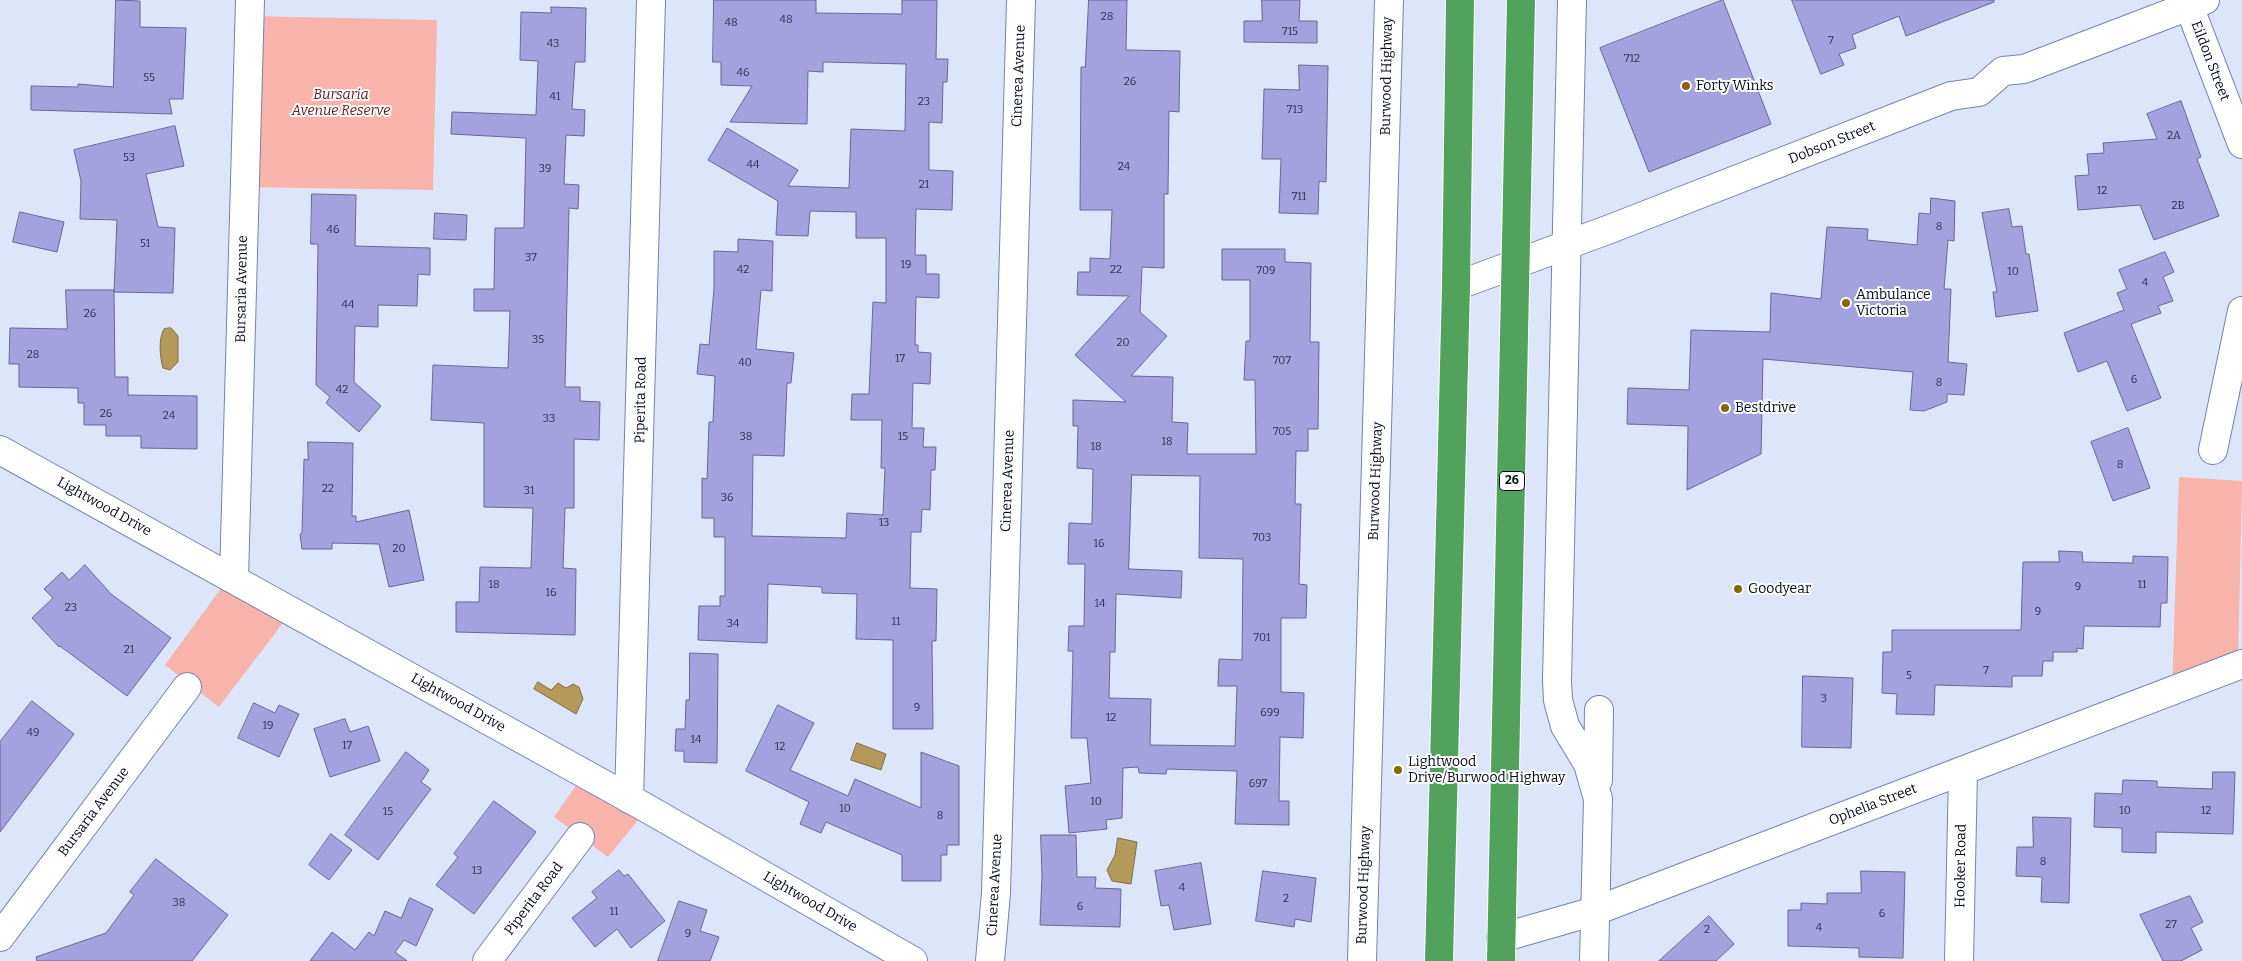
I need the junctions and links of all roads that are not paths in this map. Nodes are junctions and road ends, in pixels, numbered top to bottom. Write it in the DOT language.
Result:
graph roads {
  1 [pos="250,0"];
  2 [pos="651,0"];
  3 [pos="1021,0"];
  4 [pos="1389,0"];
  5 [pos="1460,0"];
  6 [pos="1522,0"];
  7 [pos="1572,0"];
  8 [pos="2197,3"];
  9 [pos="2242,144"];
  10 [pos="1566,244"];
  11 [pos="1515,264"];
  12 [pos="1456,286"];
  13 [pos="2242,311"];
  14 [pos="0,450"];
  15 [pos="2213,450"];
  16 [pos="234,578"];
  17 [pos="2242,664"];
  18 [pos="187,687"];
  19 [pos="1599,710"];
  20 [pos="1963,771"];
  21 [pos="629,799"];
  22 [pos="1598,799"];
  23 [pos="580,837"];
  24 [pos="1595,911"];
  25 [pos="0,937"];
  26 [pos="1501,950"];
  27 [pos="487,961"];
  28 [pos="913,961"];
  29 [pos="990,961"];
  30 [pos="1362,961"];
  31 [pos="1439,961"];
  32 [pos="1594,961"];
  33 [pos="1959,961"];
  1 -- 16 [label="street, Bursaria Avenue"];
  2 -- 21 [label="street, Piperita Road"];
  3 -- 29 [label="street, Cinerea Avenue"];
  4 -- 30 [label="street, Burwood Highway"];
  5 -- 12 [label="highway"];
  6 -- 11 [label="highway, 26"];
  7 -- 10 [label="street"];
  8 -- 9 [label="street, Eildon Street"];
  8 -- 10 [label="street, Dobson Street"];
  10 -- 11 [label="street, Dobson Street"];
  10 -- 22 [label="street"];
  11 -- 12 [label="street, Dobson Street"];
  11 -- 26 [label="highway, 26"];
  12 -- 31 [label="highway"];
  13 -- 15 [label="street"];
  14 -- 16 [label="street, Lightwood Drive"];
  16 -- 21 [label="street, Lightwood Drive"];
  17 -- 20 [label="street, Ophelia Street"];
  18 -- 25 [label="street, Bursaria Avenue"];
  19 -- 22 [label="street"];
  20 -- 24 [label="street, Ophelia Street"];
  20 -- 33 [label="street, Hooker Road"];
  21 -- 28 [label="street, Lightwood Drive"];
  22 -- 24 [label="street"];
  23 -- 27 [label="street, Piperita Road"];
  24 -- 26 [label="street, Ophelia Street"];
  24 -- 32 [label="street"];
}
